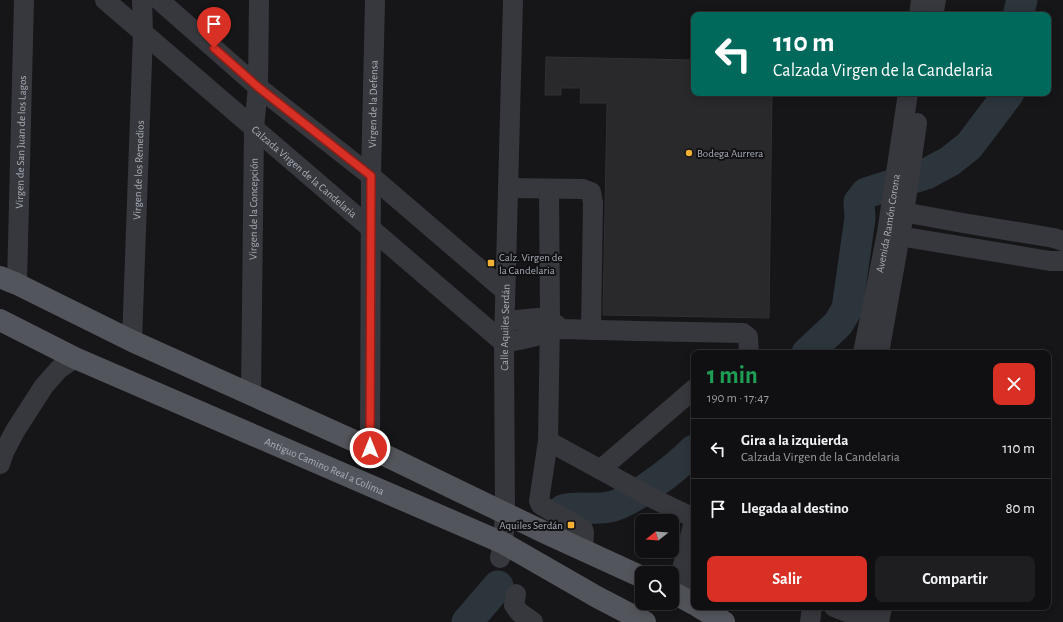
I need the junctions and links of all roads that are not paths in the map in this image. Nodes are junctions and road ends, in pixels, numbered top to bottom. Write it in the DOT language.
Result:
graph roads {
  1 [pos="24,0"];
  2 [pos="105,0"];
  3 [pos="142,0"];
  4 [pos="159,0"];
  5 [pos="259,0"];
  6 [pos="375,0"];
  7 [pos="513,0"];
  8 [pos="921,0"];
  9 [pos="936,0"];
  10 [pos="919,12"];
  11 [pos="934,12"];
  12 [pos="143,33"];
  13 [pos="258,87"];
  14 [pos="908,96"];
  15 [pos="920,96"];
  16 [pos="254,128"];
  17 [pos="907,150"];
  18 [pos="371,176"];
  19 [pos="508,188"];
  20 [pos="549,189"];
  21 [pos="898,211"];
  22 [pos="370,228"];
  23 [pos="894,235"];
  24 [pos="1063,241"];
  25 [pos="1063,261"];
  26 [pos="9,280"];
  27 [pos="505,291"];
  28 [pos="0,320"];
  29 [pos="505,321"];
  30 [pos="553,327"];
  31 [pos="591,330"];
  32 [pos="132,341"];
  33 [pos="504,343"];
  34 [pos="745,349"];
  35 [pos="864,350"];
  36 [pos="879,350"];
  37 [pos="75,358"];
  38 [pos="691,392"];
  39 [pos="251,395"];
  40 [pos="548,441"];
  41 [pos="370,448"];
  42 [pos="0,464"];
  43 [pos="602,469"];
  44 [pos="505,513"];
  45 [pos="691,517"];
  46 [pos="691,530"];
  47 [pos="502,550"];
  48 [pos="583,550"];
  49 [pos="679,566"];
  50 [pos="635,574"];
  51 [pos="679,577"];
  52 [pos="516,594"];
  53 [pos="687,601"];
  54 [pos="703,610"];
  55 [pos="812,610"];
  56 [pos="833,610"];
  57 [pos="842,610"];
  58 [pos="881,610"];
  59 [pos="634,620"];
  60 [pos="533,622"];
  61 [pos="724,622"];
  62 [pos="810,622"];
  63 [pos="831,622"];
  64 [pos="872,622"];
  65 [pos="879,622"];
  1 -- 26 [label="street, Virgen de San Juan de los Lagos"];
  2 -- 12 [label="street, Calzada Virgen de la Candelaria"];
  3 -- 12 [label="street, Virgen de los Remedios"];
  4 -- 13 [label="street"];
  5 -- 13 [label="street, Virgen de la Concepción"];
  6 -- 18 [label="street, Virgen de la Defensa"];
  7 -- 19 [label="street, Calle Aquiles Serdán"];
  8 -- 10 [label="street"];
  9 -- 11 [label="street"];
  12 -- 16 [label="street, Calzada Virgen de la Candelaria"];
  12 -- 32 [label="street, Virgen de los Remedios"];
  13 -- 16 [label="street, Virgen de la Concepción"];
  13 -- 18 [label="street"];
  14 -- 17 [label="street, Avenida Ramón Corona"];
  15 -- 17 [label="street, Avenida Ramón Corona"];
  16 -- 22 [label="street, Calzada Virgen de la Candelaria"];
  16 -- 39 [label="street, Virgen de la Concepción"];
  17 -- 21 [label="street, Avenida Ramón Corona"];
  18 -- 22 [label="street, Virgen de la Defensa"];
  18 -- 27 [label="street"];
  19 -- 20 [label="street"];
  19 -- 27 [label="street, Calle Aquiles Serdán"];
  20 -- 30 [label="street"];
  20 -- 31 [label="street"];
  21 -- 23 [label="street, Avenida Ramón Corona"];
  21 -- 24 [label="street"];
  22 -- 33 [label="street, Calzada Virgen de la Candelaria"];
  22 -- 41 [label="street, Virgen de la Defensa"];
  23 -- 25 [label="street"];
  23 -- 35 [label="street, Avenida Ramón Corona"];
  23 -- 36 [label="street, Avenida Ramón Corona"];
  26 -- 32 [label="main road"];
  27 -- 29 [label="street, Calle Aquiles Serdán"];
  28 -- 37 [label="main road, Antiguo Camino Real a Colima"];
  29 -- 30 [label="street"];
  29 -- 33 [label="street, Calle Aquiles Serdán"];
  30 -- 31 [label="street"];
  30 -- 33 [label="street"];
  30 -- 40 [label="street"];
  31 -- 34 [label="street"];
  32 -- 39 [label="main road"];
  33 -- 44 [label="street, Calle Aquiles Serdán"];
  37 -- 42 [label="street"];
  37 -- 47 [label="main road, Antiguo Camino Real a Colima"];
  38 -- 43 [label="street"];
  39 -- 41 [label="main road"];
  40 -- 43 [label="street"];
  40 -- 48 [label="street"];
  41 -- 44 [label="main road"];
  43 -- 45 [label="street"];
  44 -- 47 [label="street, Calle Aquiles Serdán"];
  44 -- 48 [label="main road"];
  46 -- 49 [label="street"];
  47 -- 59 [label="main road, Antiguo Camino Real a Colima"];
  48 -- 50 [label="main road"];
  51 -- 53 [label="street"];
  52 -- 60 [label="street"];
  54 -- 61 [label="main road"];
  55 -- 62 [label="street"];
  56 -- 63 [label="street"];
  57 -- 64 [label="street"];
  58 -- 65 [label="street"];
}
